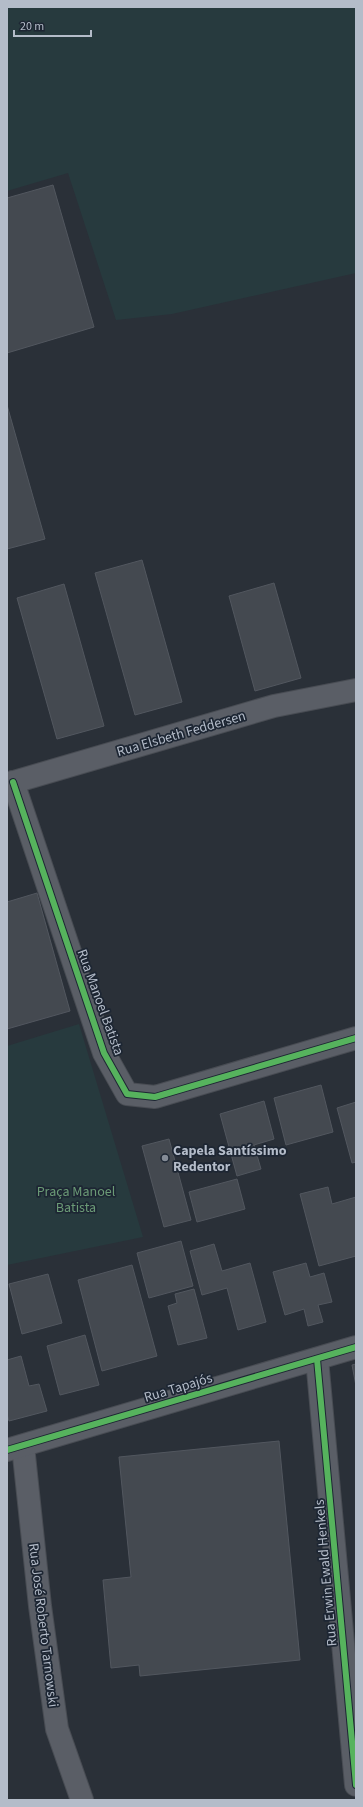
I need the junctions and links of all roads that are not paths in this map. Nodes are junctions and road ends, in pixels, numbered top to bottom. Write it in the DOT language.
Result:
graph roads {
  1 [pos="356,690"];
  2 [pos="10,783"];
  3 [pos="356,1038"];
  4 [pos="356,1347"];
  5 [pos="317,1359"];
  6 [pos="15,1448"];
  7 [pos="356,1785"];
  8 [pos="82,1800"];
  1 -- 2 [label="street, Rua Elsbeth Feddersen"];
  2 -- 3 [label="street, Rua Manoel Batista"];
  4 -- 5 [label="street, Rua Tapajós"];
  5 -- 6 [label="street, Rua Tapajós"];
  5 -- 7 [label="street, Rua Erwin Ewald Henkels"];
  6 -- 8 [label="street, Rua José Roberto Tarnowski"];
}
